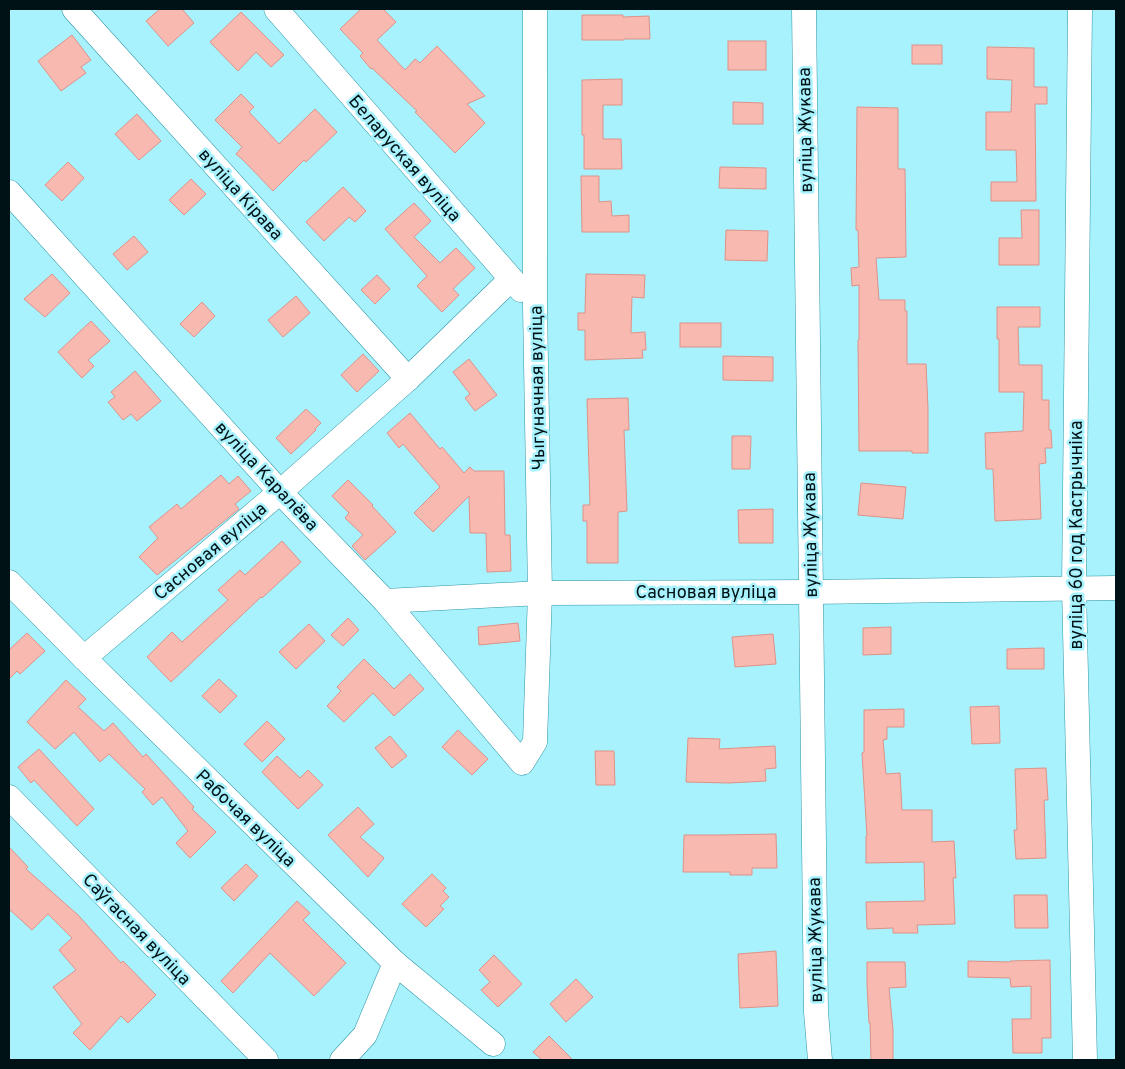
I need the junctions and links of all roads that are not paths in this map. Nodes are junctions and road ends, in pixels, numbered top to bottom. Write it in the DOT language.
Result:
graph roads {
  1 [pos="74,9"];
  2 [pos="276,9"];
  3 [pos="535,9"];
  4 [pos="804,9"];
  5 [pos="1080,9"];
  6 [pos="9,192"];
  7 [pos="511,279"];
  8 [pos="535,306"];
  9 [pos="408,379"];
  10 [pos="280,492"];
  11 [pos="9,582"];
  12 [pos="1074,588"];
  13 [pos="1116,588"];
  14 [pos="810,592"];
  15 [pos="540,593"];
  16 [pos="385,601"];
  17 [pos="84,658"];
  18 [pos="522,763"];
  19 [pos="9,797"];
  20 [pos="395,963"];
  21 [pos="493,1044"];
  22 [pos="266,1060"];
  23 [pos="342,1060"];
  24 [pos="820,1060"];
  25 [pos="1085,1060"];
  1 -- 9 [label="street, вуліца Кірава"];
  2 -- 7 [label="street, Беларуская вуліца"];
  3 -- 8 [label="street, Чыгуначная вуліца"];
  4 -- 14 [label="street, вуліца Жукава"];
  5 -- 12 [label="street, вуліца 60 год Кастрычніка"];
  6 -- 10 [label="street, вуліца Каралёва"];
  7 -- 8 [label="street, Беларуская вуліца"];
  7 -- 9 [label="street, Сасновая вуліца"];
  8 -- 15 [label="street, Чыгуначная вуліца"];
  9 -- 10 [label="street, Сасновая вуліца"];
  10 -- 16 [label="street, вуліца Каралёва"];
  10 -- 17 [label="street, Сасновая вуліца"];
  11 -- 17 [label="street, Рабочая вуліца"];
  12 -- 13 [label="street, Сасновая вуліца"];
  12 -- 14 [label="street, Сасновая вуліца"];
  12 -- 25 [label="street, вуліца 60 год Кастрычніка"];
  14 -- 15 [label="street, Сасновая вуліца"];
  14 -- 24 [label="street, вуліца Жукава"];
  15 -- 16 [label="street, Сасновая вуліца"];
  15 -- 18 [label="street, Чыгуначная вуліца"];
  16 -- 18 [label="street, вуліца Каралёва"];
  17 -- 20 [label="street, Рабочая вуліца"];
  19 -- 22 [label="street, Саўгасная вуліца"];
  20 -- 21 [label="street, Рабочая вуліца"];
  20 -- 23 [label="street"];
}
